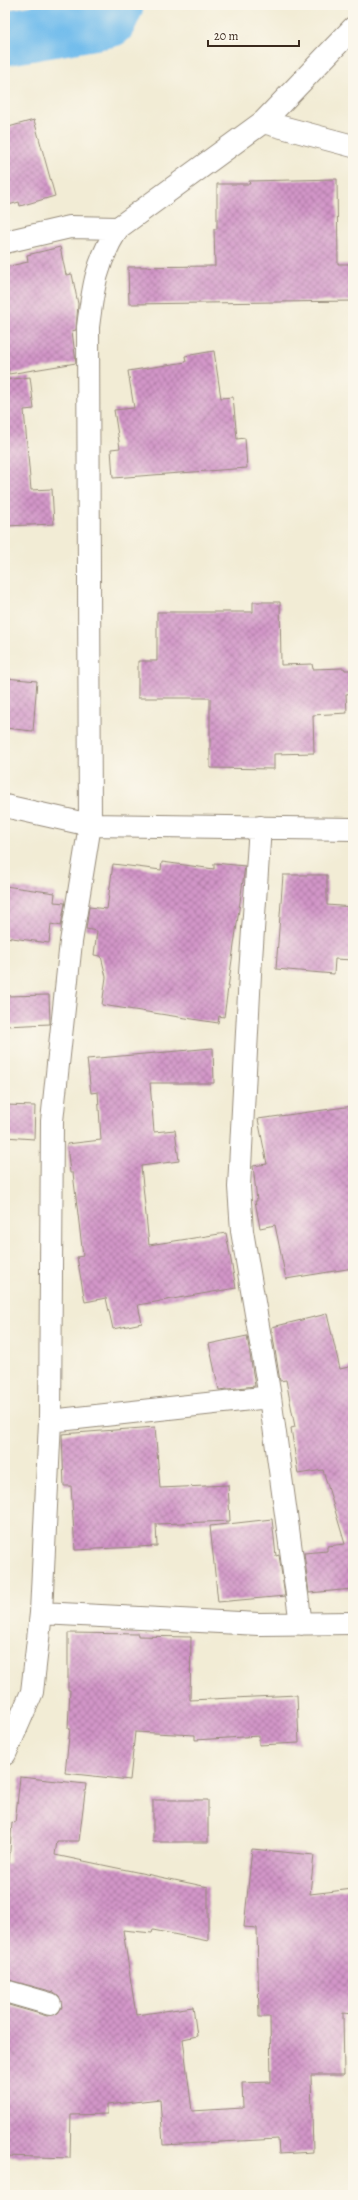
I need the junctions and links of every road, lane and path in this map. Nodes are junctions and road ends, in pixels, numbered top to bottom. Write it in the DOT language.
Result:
graph roads {
  1 [pos="353,28"];
  2 [pos="263,122"];
  3 [pos="353,146"];
  4 [pos="118,228"];
  5 [pos="5,242"];
  6 [pos="5,806"];
  7 [pos="90,825"];
  8 [pos="260,827"];
  9 [pos="353,829"];
  10 [pos="270,1397"];
  11 [pos="50,1421"];
  12 [pos="41,1613"];
  13 [pos="353,1623"];
  14 [pos="301,1624"];
  15 [pos="5,1754"];
  16 [pos="5,1991"];
  17 [pos="50,2004"];
  1 -- 2 [label="street"];
  2 -- 3 [label="street"];
  2 -- 4 [label="street"];
  4 -- 5 [label="street"];
  4 -- 7 [label="street"];
  6 -- 7 [label="street"];
  7 -- 8 [label="street"];
  7 -- 11 [label="street"];
  8 -- 9 [label="street"];
  8 -- 10 [label="street"];
  10 -- 11 [label="street"];
  10 -- 14 [label="street"];
  11 -- 12 [label="street"];
  12 -- 14 [label="street"];
  12 -- 15 [label="street"];
  13 -- 14 [label="street"];
  16 -- 17 [label="street"];
}
